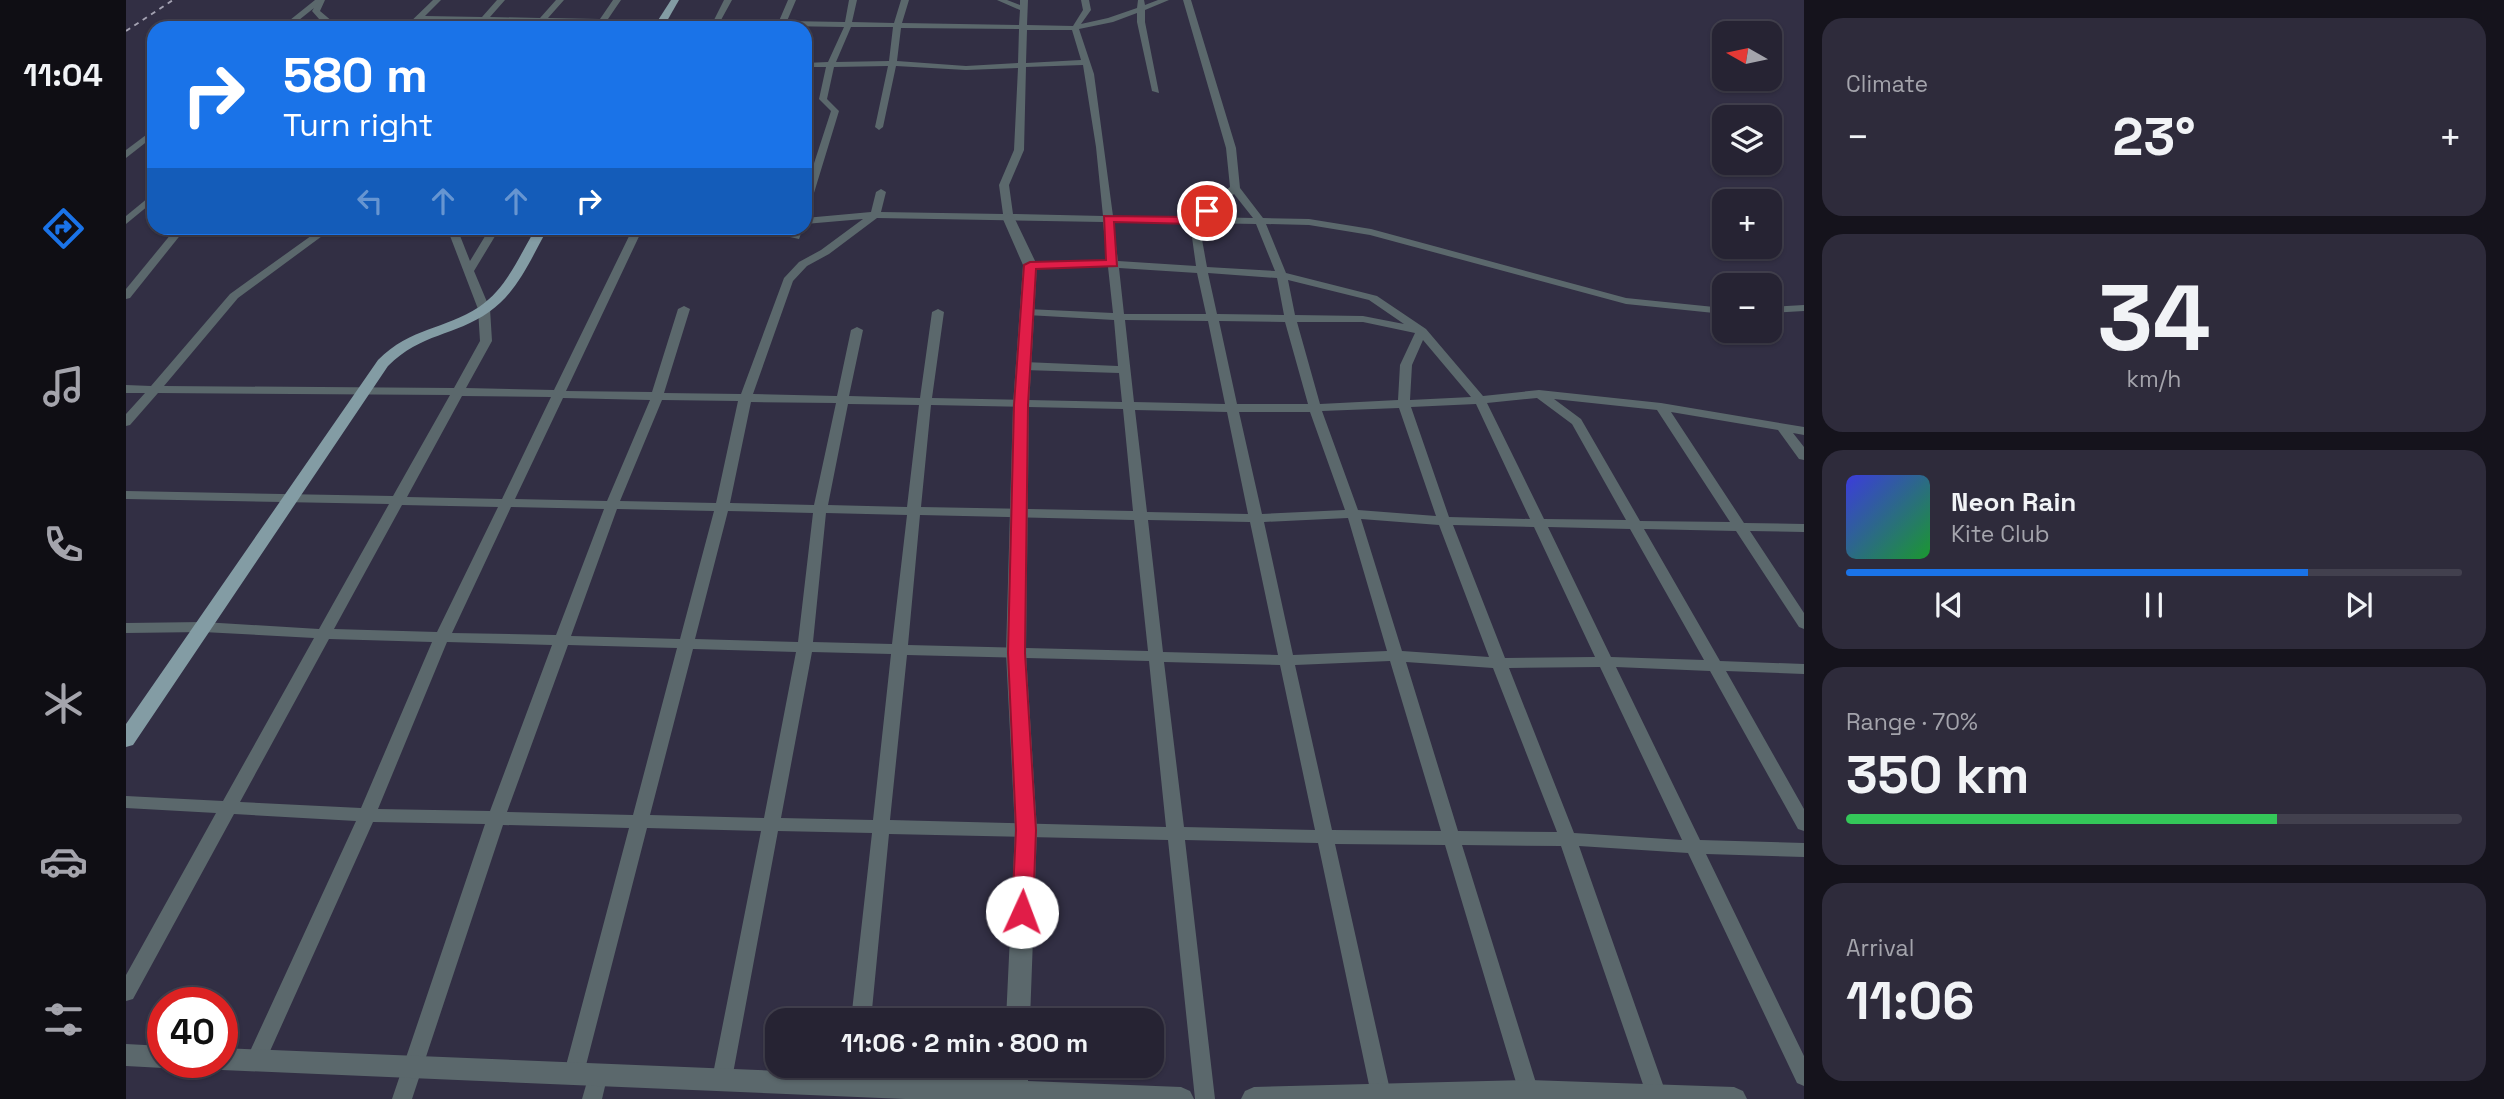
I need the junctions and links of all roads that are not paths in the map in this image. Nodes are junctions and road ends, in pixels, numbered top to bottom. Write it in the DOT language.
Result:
graph roads {
  1 [pos="320,0"];
  2 [pos="437,0"];
  3 [pos="501,0"];
  4 [pos="560,0"];
  5 [pos="618,0"];
  6 [pos="675,0"];
  7 [pos="729,0"];
  8 [pos="792,0"];
  9 [pos="853,0"];
  10 [pos="905,0"];
  11 [pos="1001,0"];
  12 [pos="1085,0"];
  13 [pos="1141,0"];
  14 [pos="1165,0"];
  15 [pos="1187,0"];
  16 [pos="1024,4"];
  17 [pos="1141,10"];
  18 [pos="419,18"];
  19 [pos="485,18"];
  20 [pos="544,19"];
  21 [pos="604,19"];
  22 [pos="293,21"];
  23 [pos="327,21"];
  24 [pos="416,21"];
  25 [pos="482,21"];
  26 [pos="626,21"];
  27 [pos="662,21"];
  28 [pos="717,21"];
  29 [pos="783,21"];
  30 [pos="848,25"];
  31 [pos="812,26"];
  32 [pos="897,26"];
  33 [pos="1023,27"];
  34 [pos="1075,28"];
  35 [pos="1086,62"];
  36 [pos="893,63"];
  37 [pos="831,64"];
  38 [pos="812,65"];
  39 [pos="1021,66"];
  40 [pos="1156,91"];
  41 [pos="879,127"];
  42 [pos="147,138"];
  43 [pos="126,155"];
  44 [pos="812,184"];
  45 [pos="1235,188"];
  46 [pos="881,192"];
  47 [pos="147,202"];
  48 [pos="875,215"];
  49 [pos="1008,217"];
  50 [pos="1108,219"];
  51 [pos="812,220"];
  52 [pos="1194,220"];
  53 [pos="126,221"];
  54 [pos="1260,221"];
  55 [pos="175,235"];
  56 [pos="318,235"];
  57 [pos="455,235"];
  58 [pos="491,235"];
  59 [pos="538,235"];
  60 [pos="635,235"];
  61 [pos="1112,264"];
  62 [pos="1030,265"];
  63 [pos="1202,270"];
  64 [pos="469,271"];
  65 [pos="1282,275"];
  66 [pos="126,296"];
  67 [pos="1804,308"];
  68 [pos="484,309"];
  69 [pos="684,309"];
  70 [pos="1782,309"];
  71 [pos="1712,310"];
  72 [pos="938,312"];
  73 [pos="1027,312"];
  74 [pos="1118,317"];
  75 [pos="1212,318"];
  76 [pos="1290,318"];
  77 [pos="857,330"];
  78 [pos="1422,331"];
  79 [pos="1024,366"];
  80 [pos="1124,370"];
  81 [pos="126,388"];
  82 [pos="154,389"];
  83 [pos="364,390"];
  84 [pos="458,393"];
  85 [pos="1539,394"];
  86 [pos="559,395"];
  87 [pos="657,397"];
  88 [pos="745,399"];
  89 [pos="1480,400"];
  90 [pos="843,401"];
  91 [pos="925,403"];
  92 [pos="1404,403"];
  93 [pos="1021,405"];
  94 [pos="1128,407"];
  95 [pos="1661,407"];
  96 [pos="1232,408"];
  97 [pos="1315,408"];
  98 [pos="126,422"];
  99 [pos="1783,428"];
  100 [pos="1804,431"];
  101 [pos="1804,456"];
  102 [pos="126,495"];
  103 [pos="292,497"];
  104 [pos="398,501"];
  105 [pos="504,503"];
  106 [pos="612,505"];
  107 [pos="722,507"];
  108 [pos="820,509"];
  109 [pos="914,511"];
  110 [pos="1019,513"];
  111 [pos="1353,514"];
  112 [pos="1140,516"];
  113 [pos="1256,519"];
  114 [pos="1444,521"];
  115 [pos="1539,523"];
  116 [pos="1635,524"];
  117 [pos="1740,527"];
  118 [pos="1804,528"];
  119 [pos="1804,624"];
  120 [pos="203,627"];
  121 [pos="126,628"];
  122 [pos="325,634"];
  123 [pos="442,637"];
  124 [pos="563,640"];
  125 [pos="685,644"];
  126 [pos="805,647"];
  127 [pos="900,650"];
  128 [pos="1016,653"];
  129 [pos="1396,656"];
  130 [pos="1156,657"];
  131 [pos="1287,660"];
  132 [pos="1605,662"];
  133 [pos="1500,663"];
  134 [pos="1715,666"];
  135 [pos="1804,669"];
  136 [pos="126,740"];
  137 [pos="126,802"];
  138 [pos="229,806"];
  139 [pos="367,815"];
  140 [pos="496,818"];
  141 [pos="642,821"];
  142 [pos="769,824"];
  143 [pos="1804,824"];
  144 [pos="881,827"];
  145 [pos="1026,830"];
  146 [pos="1176,834"];
  147 [pos="1326,837"];
  148 [pos="1451,838"];
  149 [pos="1568,839"];
  150 [pos="1693,847"];
  151 [pos="1804,850"];
  152 [pos="126,993"];
  153 [pos="862,1008"];
  154 [pos="1019,1008"];
  155 [pos="126,1055"];
  156 [pos="147,1056"];
  157 [pos="238,1059"];
  158 [pos="256,1060"];
  159 [pos="414,1067"];
  160 [pos="1804,1077"];
  161 [pos="765,1078"];
  162 [pos="903,1078"];
  163 [pos="722,1079"];
  164 [pos="588,1082"];
  165 [pos="1015,1085"];
  166 [pos="1530,1096"];
  167 [pos="1382,1097"];
  168 [pos="1658,1098"];
  169 [pos="402,1099"];
  170 [pos="1181,1099"];
  171 [pos="1205,1099"];
  172 [pos="1254,1099"];
  173 [pos="1734,1099"];
  1 -- 22 [label="street"];
  1 -- 23 [label="street"];
  2 -- 18 [label="street"];
  3 -- 19 [label="street"];
  4 -- 20 [label="street"];
  5 -- 21 [label="street"];
  6 -- 27 [label="main road"];
  7 -- 28 [label="street"];
  8 -- 29 [label="street"];
  9 -- 30 [label="street"];
  10 -- 32 [label="street"];
  11 -- 16 [label="street"];
  12 -- 34 [label="street"];
  13 -- 17 [label="street"];
  14 -- 17 [label="street"];
  15 -- 45 [label="street"];
  16 -- 33 [label="street"];
  17 -- 34 [label="street"];
  17 -- 40 [label="street"];
  18 -- 19 [label="street"];
  18 -- 24 [label="street"];
  19 -- 20 [label="street"];
  19 -- 25 [label="street"];
  20 -- 21 [label="street"];
  21 -- 26 [label="street"];
  30 -- 31 [label="street"];
  30 -- 32 [label="street"];
  30 -- 37 [label="street"];
  32 -- 33 [label="street"];
  32 -- 36 [label="street"];
  33 -- 34 [label="street"];
  33 -- 39 [label="street"];
  34 -- 35 [label="street"];
  35 -- 39 [label="street"];
  35 -- 50 [label="street"];
  36 -- 37 [label="street"];
  36 -- 39 [label="street"];
  36 -- 41 [label="street"];
  37 -- 38 [label="street"];
  37 -- 44 [label="street"];
  39 -- 49 [label="street"];
  42 -- 43 [label="street"];
  45 -- 52 [label="street"];
  45 -- 54 [label="street"];
  46 -- 48 [label="street"];
  47 -- 53 [label="street"];
  48 -- 49 [label="street"];
  48 -- 51 [label="street"];
  48 -- 88 [label="street"];
  49 -- 50 [label="street"];
  49 -- 62 [label="street"];
  50 -- 52 [label="street"];
  50 -- 61 [label="street"];
  52 -- 54 [label="street"];
  52 -- 63 [label="street"];
  54 -- 65 [label="street"];
  54 -- 71 [label="street"];
  55 -- 66 [label="street"];
  56 -- 82 [label="street"];
  57 -- 64 [label="street"];
  58 -- 64 [label="street"];
  59 -- 68 [label="main road"];
  60 -- 86 [label="street"];
  61 -- 62 [label="street"];
  61 -- 63 [label="street"];
  61 -- 74 [label="street"];
  62 -- 73 [label="street"];
  63 -- 65 [label="street"];
  63 -- 75 [label="street"];
  64 -- 68 [label="street"];
  65 -- 76 [label="street"];
  65 -- 78 [label="street"];
  67 -- 70 [label="street"];
  68 -- 83 [label="main road"];
  68 -- 84 [label="street"];
  69 -- 87 [label="street"];
  72 -- 91 [label="street"];
  73 -- 74 [label="street"];
  73 -- 79 [label="street"];
  74 -- 75 [label="street"];
  74 -- 80 [label="street"];
  75 -- 76 [label="street"];
  75 -- 96 [label="street"];
  76 -- 78 [label="street"];
  76 -- 97 [label="street"];
  77 -- 90 [label="street"];
  78 -- 89 [label="street"];
  78 -- 92 [label="street"];
  79 -- 80 [label="street"];
  79 -- 93 [label="street"];
  80 -- 94 [label="street"];
  81 -- 82 [label="street"];
  82 -- 83 [label="street"];
  82 -- 98 [label="street"];
  83 -- 84 [label="street"];
  83 -- 103 [label="main road"];
  84 -- 86 [label="street"];
  84 -- 104 [label="street"];
  85 -- 89 [label="street"];
  85 -- 95 [label="street"];
  85 -- 116 [label="street"];
  86 -- 87 [label="street"];
  86 -- 105 [label="street"];
  87 -- 88 [label="street"];
  87 -- 106 [label="street"];
  88 -- 90 [label="street"];
  88 -- 107 [label="street"];
  89 -- 92 [label="street"];
  89 -- 115 [label="street"];
  90 -- 91 [label="street"];
  90 -- 108 [label="street"];
  91 -- 93 [label="street"];
  91 -- 109 [label="street"];
  92 -- 97 [label="street"];
  92 -- 114 [label="street"];
  93 -- 94 [label="street"];
  93 -- 110 [label="street"];
  94 -- 96 [label="street"];
  94 -- 112 [label="street"];
  95 -- 99 [label="street"];
  95 -- 117 [label="street"];
  96 -- 97 [label="street"];
  96 -- 113 [label="street"];
  97 -- 111 [label="street"];
  99 -- 100 [label="street"];
  99 -- 101 [label="street"];
  102 -- 103 [label="street"];
  103 -- 104 [label="street"];
  103 -- 120 [label="main road"];
  104 -- 105 [label="street"];
  104 -- 122 [label="street"];
  105 -- 106 [label="street"];
  105 -- 123 [label="street"];
  106 -- 107 [label="street"];
  106 -- 124 [label="street"];
  107 -- 108 [label="street"];
  107 -- 125 [label="street"];
  108 -- 109 [label="street"];
  108 -- 126 [label="street"];
  109 -- 110 [label="street"];
  109 -- 127 [label="street"];
  110 -- 112 [label="street"];
  110 -- 128 [label="street"];
  111 -- 113 [label="street"];
  111 -- 114 [label="street"];
  111 -- 129 [label="street"];
  112 -- 113 [label="street"];
  112 -- 130 [label="street"];
  113 -- 131 [label="street"];
  114 -- 115 [label="street"];
  114 -- 133 [label="street"];
  115 -- 116 [label="street"];
  115 -- 132 [label="street"];
  116 -- 117 [label="street"];
  116 -- 134 [label="street"];
  117 -- 118 [label="street"];
  117 -- 119 [label="street"];
  120 -- 121 [label="street"];
  120 -- 122 [label="street"];
  120 -- 136 [label="main road"];
  122 -- 123 [label="street"];
  122 -- 138 [label="street"];
  123 -- 124 [label="street"];
  123 -- 139 [label="street"];
  124 -- 125 [label="street"];
  124 -- 140 [label="street"];
  125 -- 126 [label="street"];
  125 -- 141 [label="street"];
  126 -- 127 [label="street"];
  126 -- 142 [label="street"];
  127 -- 128 [label="street"];
  127 -- 144 [label="street"];
  128 -- 130 [label="street"];
  128 -- 145 [label="street"];
  129 -- 131 [label="street"];
  129 -- 133 [label="street"];
  129 -- 148 [label="street"];
  130 -- 131 [label="street"];
  130 -- 146 [label="street"];
  131 -- 147 [label="street"];
  132 -- 133 [label="street"];
  132 -- 134 [label="street"];
  132 -- 150 [label="street"];
  133 -- 149 [label="street"];
  134 -- 135 [label="street"];
  134 -- 143 [label="street"];
  137 -- 138 [label="street"];
  138 -- 139 [label="street"];
  138 -- 152 [label="street"];
  139 -- 140 [label="street"];
  139 -- 158 [label="street"];
  140 -- 141 [label="street"];
  140 -- 159 [label="street"];
  141 -- 142 [label="street"];
  141 -- 164 [label="street"];
  142 -- 144 [label="street"];
  142 -- 163 [label="street"];
  144 -- 145 [label="street"];
  144 -- 153 [label="street"];
  145 -- 146 [label="street"];
  145 -- 154 [label="street"];
  146 -- 147 [label="street"];
  146 -- 171 [label="street"];
  147 -- 148 [label="street"];
  147 -- 167 [label="street"];
  148 -- 149 [label="street"];
  148 -- 166 [label="street"];
  149 -- 150 [label="street"];
  149 -- 168 [label="street"];
  150 -- 151 [label="street"];
  150 -- 160 [label="street"];
  155 -- 156 [label="street"];
  157 -- 158 [label="street"];
  158 -- 159 [label="street"];
  159 -- 164 [label="street"];
  159 -- 169 [label="street"];
  161 -- 163 [label="street"];
  162 -- 165 [label="street"];
  163 -- 164 [label="street"];
  165 -- 170 [label="street"];
  166 -- 167 [label="street"];
  166 -- 168 [label="street"];
  167 -- 172 [label="street"];
  168 -- 173 [label="street"];
}
